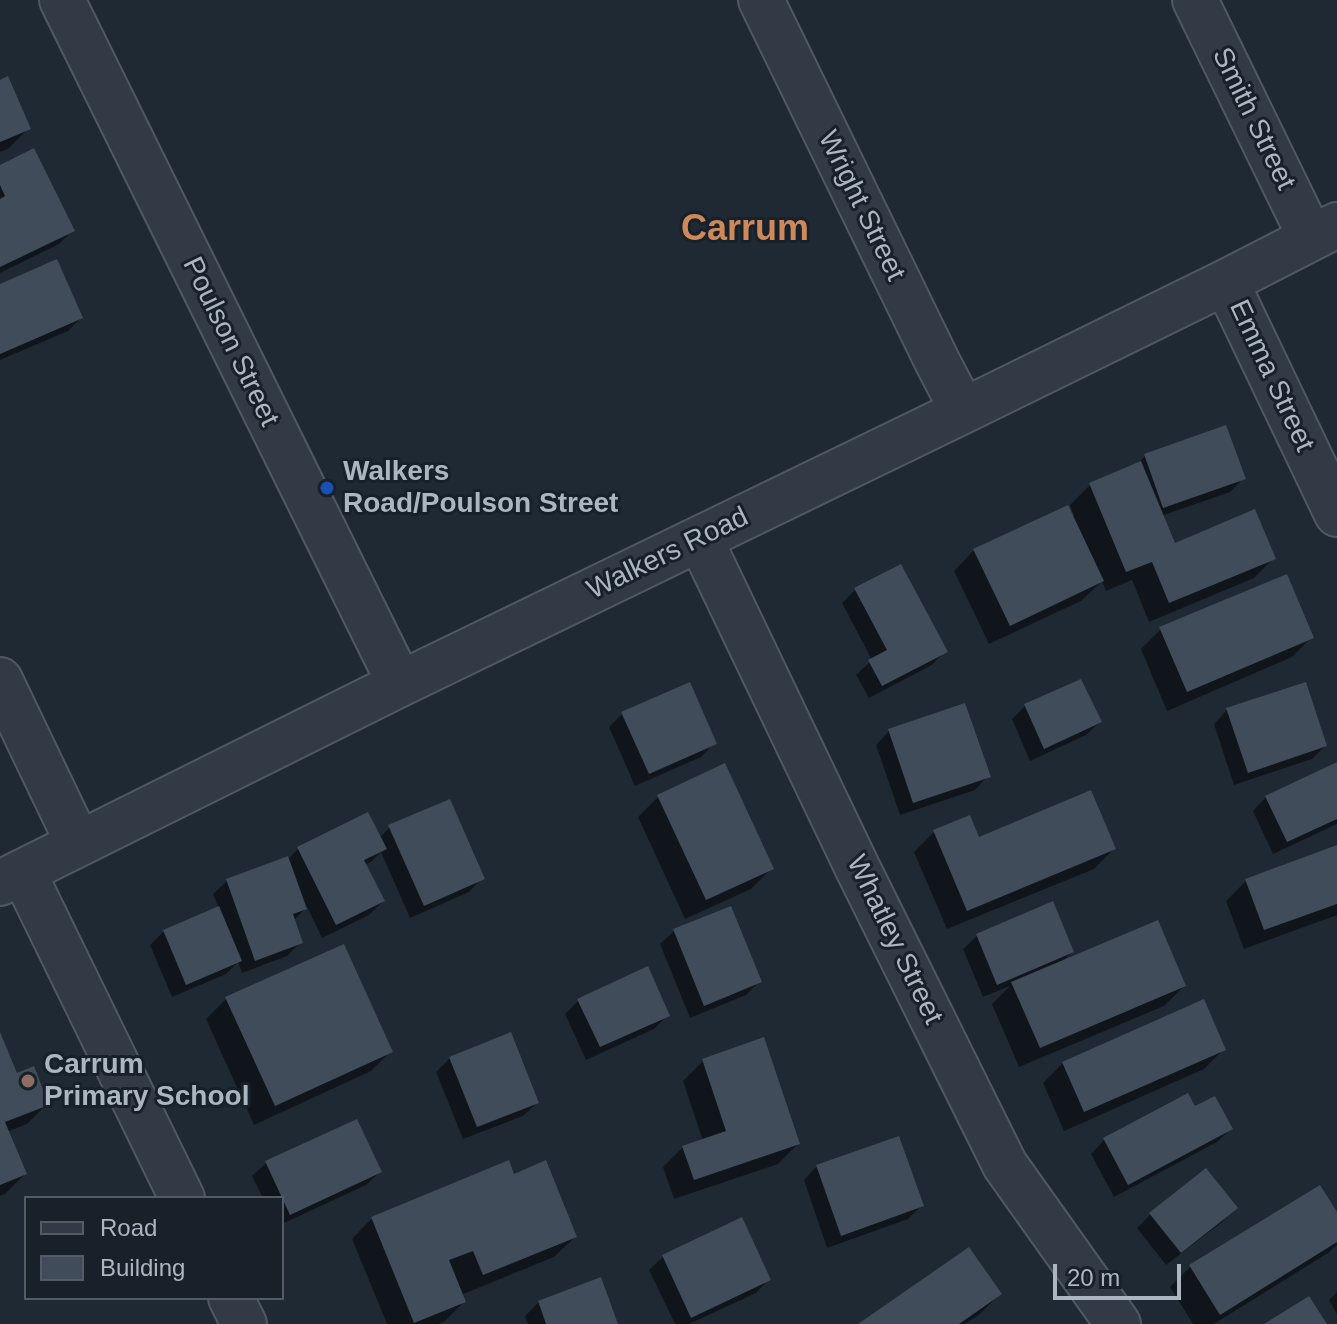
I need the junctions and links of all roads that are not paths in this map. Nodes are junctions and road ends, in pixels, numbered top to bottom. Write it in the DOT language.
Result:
graph roads {
  1 [pos="62,0"];
  2 [pos="761,0"];
  3 [pos="1195,0"];
  4 [pos="1324,231"];
  5 [pos="1226,282"];
  6 [pos="963,411"];
  7 [pos="1337,514"];
  8 [pos="700,539"];
  9 [pos="0,680"];
  10 [pos="400,684"];
  11 [pos="78,843"];
  12 [pos="12,878"];
  13 [pos="181,1196"];
  14 [pos="232,1300"];
  15 [pos="244,1324"];
  16 [pos="1118,1324"];
  1 -- 10 [label="street, Poulson Street"];
  2 -- 6 [label="street, Wright Street"];
  3 -- 4 [label="street, Smith Street"];
  4 -- 5 [label="street, Walkers Road"];
  5 -- 6 [label="street, Walkers Road"];
  5 -- 7 [label="street, Emma Street"];
  6 -- 8 [label="street, Walkers Road"];
  8 -- 10 [label="street, Walkers Road"];
  8 -- 16 [label="street, Whatley Street"];
  9 -- 11 [label="street"];
  10 -- 11 [label="street, Walkers Road"];
  11 -- 12 [label="street, Walkers Road"];
  12 -- 13 [label="street"];
  14 -- 15 [label="street"];
}
